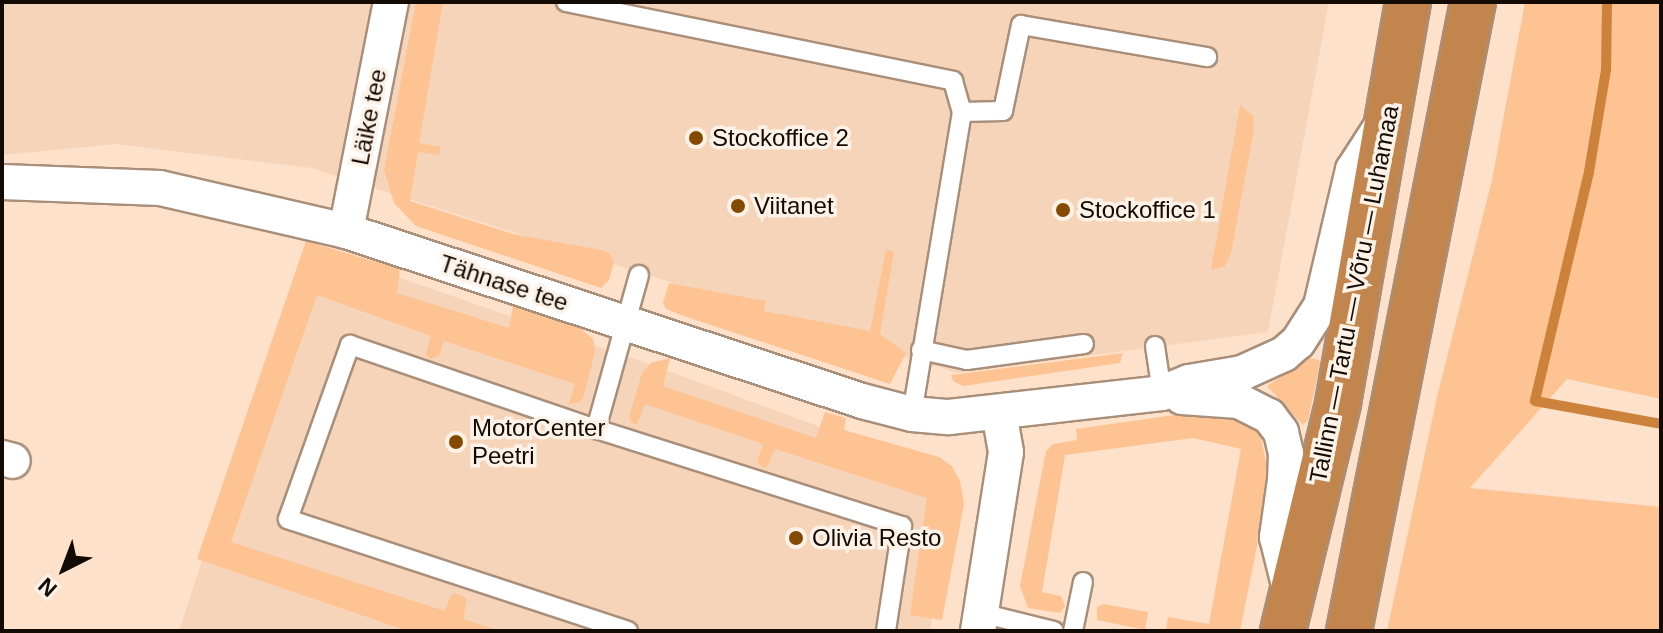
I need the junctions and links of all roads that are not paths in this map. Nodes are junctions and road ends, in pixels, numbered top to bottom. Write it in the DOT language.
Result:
graph roads {
  1 [pos="391,2"];
  2 [pos="566,2"];
  3 [pos="1408,2"];
  4 [pos="1473,2"];
  5 [pos="1207,57"];
  6 [pos="962,112"];
  7 [pos="1387,117"];
  8 [pos="2,182"];
  9 [pos="346,231"];
  10 [pos="639,275"];
  11 [pos="626,322"];
  12 [pos="1084,344"];
  13 [pos="1155,346"];
  14 [pos="921,350"];
  15 [pos="1162,393"];
  16 [pos="999,413"];
  17 [pos="912,414"];
  18 [pos="596,429"];
  19 [pos="1083,582"];
  20 [pos="1287,612"];
  21 [pos="979,622"];
  22 [pos="1046,630"];
  23 [pos="628,631"];
  24 [pos="886,631"];
  25 [pos="1073,631"];
  26 [pos="1349,631"];
  1 -- 9 [label="street, Läike tee"];
  2 -- 6 [label="lane"];
  3 -- 7 [label="highway, Tallinn — Tartu — Võru — Luhamaa"];
  4 -- 26 [label="highway"];
  5 -- 6 [label="lane"];
  6 -- 14 [label="lane"];
  7 -- 15 [label="street"];
  7 -- 20 [label="highway, Tallinn — Tartu — Võru — Luhamaa"];
  8 -- 9 [label="street, Tähnase tee"];
  9 -- 11 [label="street, Tähnase tee"];
  10 -- 11 [label="lane"];
  11 -- 17 [label="street, Tähnase tee"];
  11 -- 18 [label="lane"];
  12 -- 14 [label="lane"];
  13 -- 15 [label="lane"];
  14 -- 17 [label="lane"];
  15 -- 16 [label="street, Tähnase tee"];
  15 -- 20 [label="street"];
  16 -- 17 [label="street, Tähnase tee"];
  16 -- 21 [label="street"];
  18 -- 23 [label="lane"];
  18 -- 24 [label="lane"];
  19 -- 25 [label="lane"];
  21 -- 22 [label="lane"];
}
